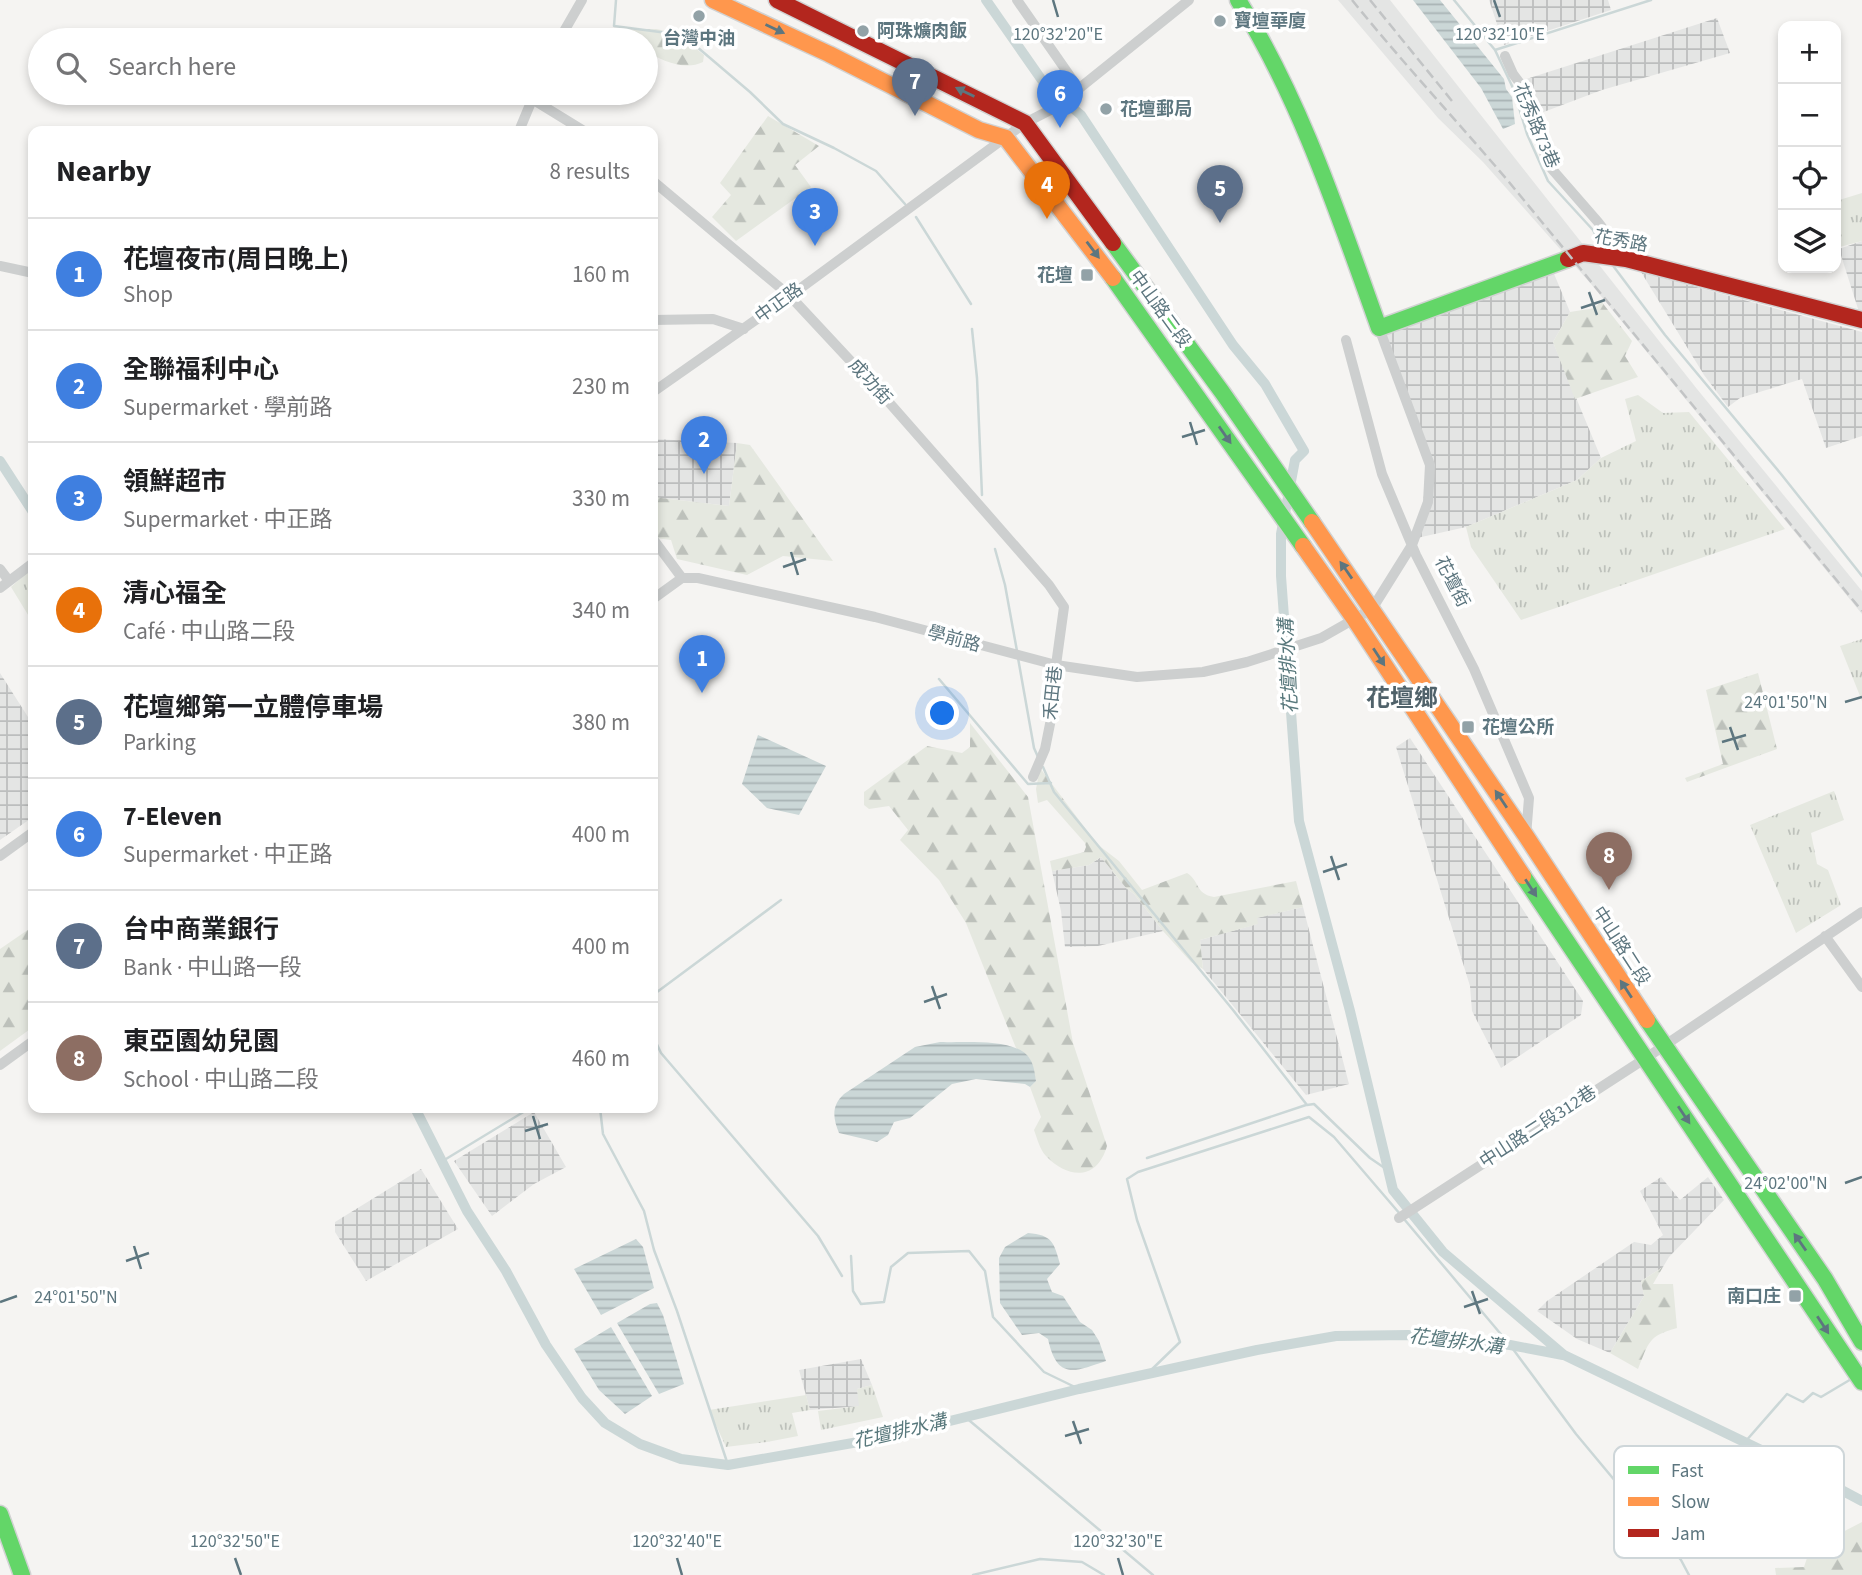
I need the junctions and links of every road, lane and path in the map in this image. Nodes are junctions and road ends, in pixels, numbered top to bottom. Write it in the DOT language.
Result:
graph roads {
  1 [pos="582,0"];
  2 [pos="713,0"];
  3 [pos="777,0"];
  4 [pos="1017,0"];
  5 [pos="1189,0"];
  6 [pos="1238,0"];
  7 [pos="566,28"];
  8 [pos="1505,56"];
  9 [pos="1079,89"];
  10 [pos="530,105"];
  11 [pos="547,105"];
  12 [pos="1025,124"];
  13 [pos="521,126"];
  14 [pos="577,126"];
  15 [pos="1006,138"];
  16 [pos="658,185"];
  17 [pos="1626,259"];
  18 [pos="0,266"];
  19 [pos="28,272"];
  20 [pos="790,296"];
  21 [pos="658,320"];
  22 [pos="1862,320"];
  23 [pos="1379,328"];
  24 [pos="744,329"];
  25 [pos="1346,340"];
  26 [pos="658,389"];
  27 [pos="1412,545"];
  28 [pos="658,546"];
  29 [pos="28,567"];
  30 [pos="0,569"];
  31 [pos="682,578"];
  32 [pos="4,584"];
  33 [pos="658,595"];
  34 [pos="1064,607"];
  35 [pos="1372,608"];
  36 [pos="1355,620"];
  37 [pos="1056,665"];
  38 [pos="1033,777"];
  39 [pos="28,836"];
  40 [pos="1526,836"];
  41 [pos="0,856"];
  42 [pos="1862,912"];
  43 [pos="1825,936"];
  44 [pos="1862,987"];
  45 [pos="28,1045"];
  46 [pos="1655,1052"];
  47 [pos="0,1065"];
  48 [pos="1399,1218"];
  49 [pos="1825,1279"];
  50 [pos="1805,1298"];
  51 [pos="1862,1342"];
  52 [pos="1862,1381"];
  53 [pos="0,1514"];
  54 [pos="22,1575"];
  1 -- 7 [label="street"];
  2 -- 15 [label="main road, one-way"];
  12 -- 3 [label="main road, one-way"];
  4 -- 9 [label="street"];
  5 -- 9 [label="street"];
  6 -- 23 [label="main road"];
  8 -- 17 [label="street, 花秀路73巷"];
  9 -- 12 [label="street"];
  10 -- 13 [label="street"];
  11 -- 14 [label="street"];
  12 -- 15 [label="street"];
  35 -- 12 [label="main road, 中山路二段, one-way"];
  15 -- 20 [label="street, 中正路"];
  15 -- 36 [label="main road, 中山路二段, one-way"];
  16 -- 20 [label="street, 成功街"];
  17 -- 22 [label="main road, 花秀路"];
  17 -- 23 [label="main road, 花秀路"];
  18 -- 19 [label="street"];
  20 -- 24 [label="street, 中正路"];
  20 -- 34 [label="street, 成功街"];
  21 -- 24 [label="street"];
  23 -- 27 [label="street"];
  24 -- 26 [label="street, 中正路"];
  25 -- 27 [label="street, 花壇街"];
  27 -- 35 [label="street"];
  27 -- 40 [label="street, 花壇街"];
  28 -- 31 [label="street"];
  29 -- 32 [label="street"];
  30 -- 32 [label="street"];
  31 -- 33 [label="street"];
  31 -- 37 [label="street, 學前路"];
  34 -- 37 [label="street, 禾田巷"];
  35 -- 36 [label="street"];
  40 -- 35 [label="main road, 中山路二段, one-way"];
  36 -- 37 [label="street, 學前路"];
  36 -- 46 [label="main road, 中山路二段, one-way"];
  37 -- 38 [label="street, 禾田巷"];
  39 -- 41 [label="street"];
  46 -- 40 [label="main road, 中山路二段, one-way"];
  42 -- 43 [label="street, 中山路二段312巷"];
  43 -- 44 [label="street"];
  43 -- 46 [label="street, 中山路二段312巷"];
  45 -- 47 [label="street"];
  46 -- 48 [label="street, 中山路二段312巷"];
  49 -- 46 [label="main road, 中山路二段, one-way"];
  46 -- 50 [label="main road, 中山路二段, one-way"];
  49 -- 50 [label="main road"];
  49 -- 51 [label="main road, 中山路二段"];
  50 -- 52 [label="main road, 中山路二段, one-way"];
  53 -- 54 [label="main road"];
}
